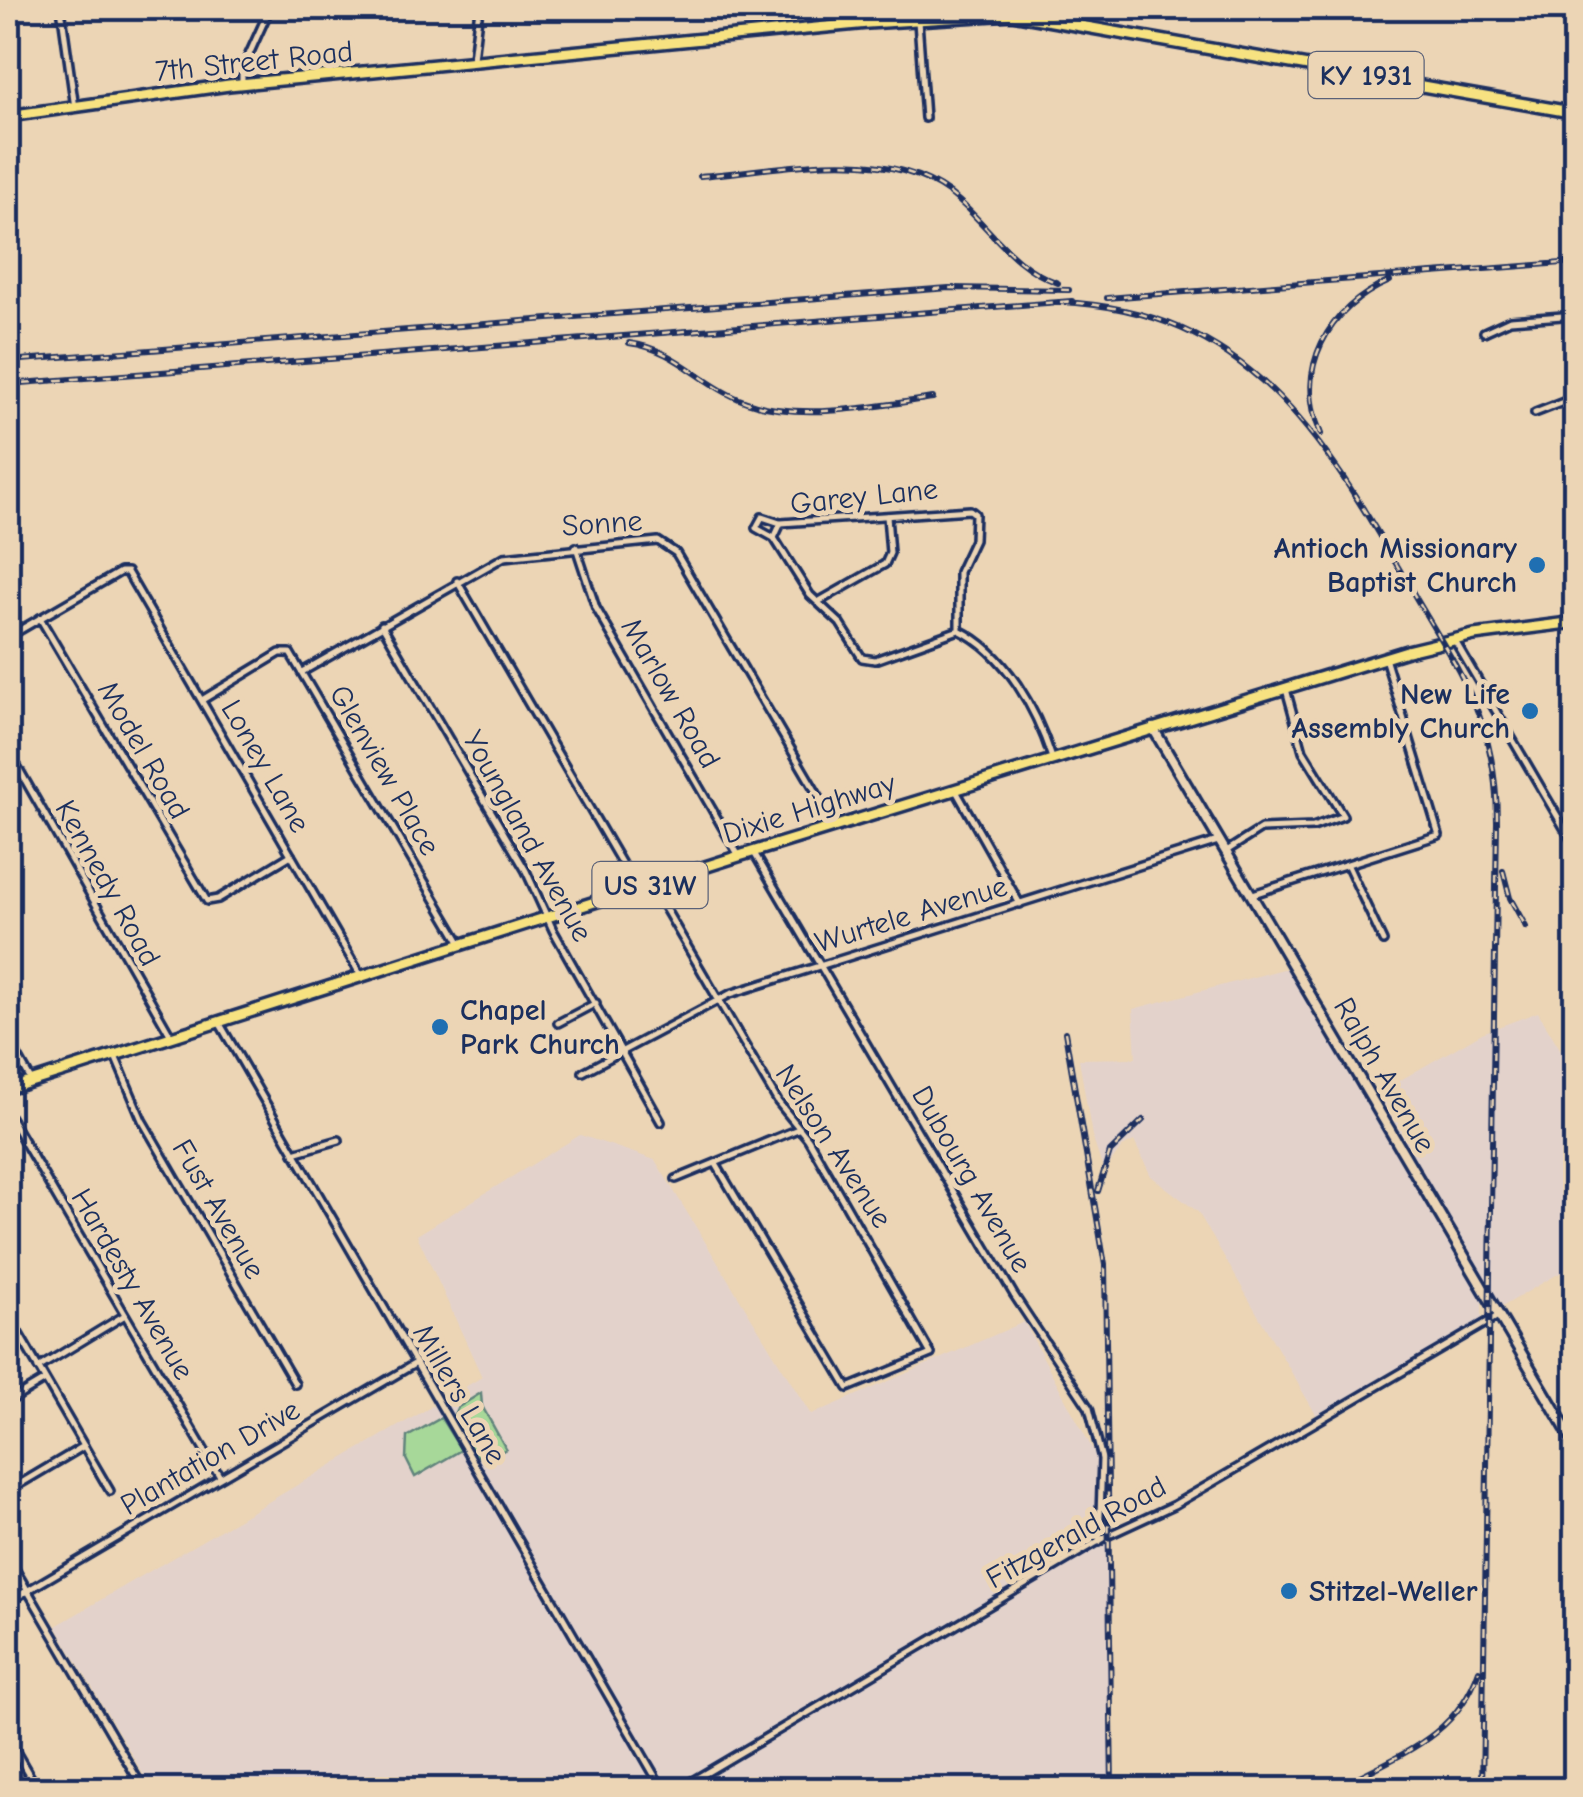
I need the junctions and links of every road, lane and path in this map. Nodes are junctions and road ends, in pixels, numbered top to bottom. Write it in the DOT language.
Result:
graph roads {
  1 [pos="61,8"];
  2 [pos="270,8"];
  3 [pos="479,8"];
  4 [pos="918,18"];
  5 [pos="473,61"];
  6 [pos="242,85"];
  7 [pos="76,109"];
  8 [pos="1576,113"];
  9 [pos="8,116"];
  10 [pos="926,118"];
  11 [pos="1576,315"];
  12 [pos="1484,332"];
  13 [pos="1576,397"];
  14 [pos="1534,413"];
  15 [pos="886,514"];
  16 [pos="781,523"];
  17 [pos="774,538"];
  18 [pos="576,547"];
  19 [pos="458,581"];
  20 [pos="818,602"];
  21 [pos="40,618"];
  22 [pos="1576,622"];
  23 [pos="382,625"];
  24 [pos="958,630"];
  25 [pos="8,637"];
  26 [pos="1454,639"];
  27 [pos="1385,658"];
  28 [pos="254,669"];
  29 [pos="302,672"];
  30 [pos="1286,689"];
  31 [pos="202,700"];
  32 [pos="1153,728"];
  33 [pos="8,750"];
  34 [pos="1052,760"];
  35 [pos="954,789"];
  36 [pos="836,826"];
  37 [pos="1221,840"];
  38 [pos="1576,848"];
  39 [pos="1228,850"];
  40 [pos="753,852"];
  41 [pos="291,854"];
  42 [pos="740,856"];
  43 [pos="1348,866"];
  44 [pos="652,884"];
  45 [pos="636,888"];
  46 [pos="1252,894"];
  47 [pos="1020,904"];
  48 [pos="549,918"];
  49 [pos="1382,941"];
  50 [pos="462,944"];
  51 [pos="822,965"];
  52 [pos="361,975"];
  53 [pos="718,999"];
  54 [pos="596,1004"];
  55 [pos="218,1021"];
  56 [pos="558,1023"];
  57 [pos="171,1036"];
  58 [pos="8,1039"];
  59 [pos="114,1053"];
  60 [pos="623,1053"];
  61 [pos="584,1072"];
  62 [pos="32,1081"];
  63 [pos="8,1088"];
  64 [pos="8,1114"];
  65 [pos="661,1122"];
  66 [pos="799,1128"];
  67 [pos="339,1140"];
  68 [pos="294,1154"];
  69 [pos="716,1164"];
  70 [pos="676,1179"];
  71 [pos="8,1315"];
  72 [pos="126,1315"];
  73 [pos="1498,1316"];
  74 [pos="416,1363"];
  75 [pos="38,1368"];
  76 [pos="45,1380"];
  77 [pos="295,1384"];
  78 [pos="8,1402"];
  79 [pos="84,1446"];
  80 [pos="1576,1446"];
  81 [pos="220,1477"];
  82 [pos="8,1491"];
  83 [pos="110,1491"];
  84 [pos="1098,1542"];
  85 [pos="8,1557"];
  86 [pos="27,1590"];
  87 [pos="8,1602"];
  88 [pos="8,1738"];
  89 [pos="38,1790"];
  90 [pos="144,1790"];
  91 [pos="663,1790"];
  92 [pos="677,1790"];
  1 -- 7 [label="street"];
  2 -- 6 [label="street"];
  3 -- 5 [label="street"];
  4 -- 5 [label="main road, 7th Street Road / KY 1931"];
  4 -- 8 [label="main road, 7th Street Road / KY 1931"];
  4 -- 10 [label="street"];
  5 -- 6 [label="main road, 7th Street Road / KY 1931"];
  6 -- 7 [label="main road, 7th Street Road / KY 1931"];
  7 -- 9 [label="main road, 7th Street Road / KY 1931"];
  11 -- 12 [label="street"];
  13 -- 14 [label="street"];
  15 -- 16 [label="street, Garey Lane"];
  15 -- 20 [label="street"];
  15 -- 24 [label="street, Garey Lane"];
  16 -- 17 [label="street, Garey Lane"];
  16 -- 17 [label="street"];
  17 -- 20 [label="street, Garey Lane"];
  18 -- 19 [label="street, Sonne"];
  18 -- 36 [label="street, Sonne"];
  18 -- 42 [label="street, Marlow Road"];
  19 -- 23 [label="street, Sonne"];
  19 -- 45 [label="street"];
  20 -- 24 [label="street, Garey Lane"];
  21 -- 25 [label="street, Loney Lane"];
  21 -- 31 [label="street, Loney Lane"];
  21 -- 41 [label="street, Model Road"];
  22 -- 26 [label="main road, Dixie Highway / US 31W"];
  23 -- 29 [label="street, Sonne"];
  23 -- 48 [label="street, Youngland Avenue"];
  24 -- 34 [label="street"];
  26 -- 27 [label="main road, Dixie Highway / US 31W"];
  26 -- 38 [label="street"];
  27 -- 30 [label="main road, Dixie Highway / US 31W"];
  27 -- 43 [label="street"];
  28 -- 29 [label="street, Glenview Place"];
  28 -- 31 [label="street, Loney Lane"];
  29 -- 50 [label="street, Glenview Place"];
  30 -- 32 [label="main road, Dixie Highway / US 31W"];
  30 -- 39 [label="street"];
  31 -- 41 [label="street, Loney Lane"];
  32 -- 34 [label="main road, Dixie Highway / US 31W"];
  32 -- 37 [label="street, Ralph Avenue"];
  33 -- 57 [label="street, Kennedy Road"];
  34 -- 35 [label="main road, Dixie Highway / US 31W"];
  35 -- 36 [label="main road, Dixie Highway / US 31W"];
  35 -- 47 [label="street"];
  36 -- 40 [label="main road, Dixie Highway / US 31W"];
  37 -- 39 [label="street, Ralph Avenue"];
  37 -- 47 [label="street, Wurtele Avenue"];
  39 -- 46 [label="street, Ralph Avenue"];
  40 -- 42 [label="main road, Dixie Highway / US 31W"];
  40 -- 51 [label="street, Dubourg Avenue"];
  41 -- 52 [label="street, Loney Lane"];
  42 -- 44 [label="main road, Dixie Highway / US 31W"];
  43 -- 46 [label="street"];
  43 -- 49 [label="street"];
  44 -- 45 [label="main road, Dixie Highway / US 31W"];
  44 -- 53 [label="street, Nelson Avenue"];
  45 -- 48 [label="main road, Dixie Highway / US 31W"];
  46 -- 73 [label="street, Ralph Avenue"];
  47 -- 51 [label="street, Wurtele Avenue"];
  48 -- 50 [label="main road, Dixie Highway / US 31W"];
  48 -- 54 [label="street, Youngland Avenue"];
  50 -- 52 [label="main road, Dixie Highway / US 31W"];
  51 -- 53 [label="street, Wurtele Avenue"];
  51 -- 84 [label="street, Dubourg Avenue"];
  52 -- 55 [label="main road, Dixie Highway / US 31W"];
  53 -- 60 [label="street, Wurtele Avenue"];
  53 -- 66 [label="street, Nelson Avenue"];
  54 -- 56 [label="street"];
  54 -- 60 [label="street, Youngland Avenue"];
  55 -- 57 [label="main road, Dixie Highway / US 31W"];
  55 -- 68 [label="street, Millers Lane"];
  57 -- 59 [label="main road, Dixie Highway / US 31W"];
  58 -- 62 [label="street"];
  59 -- 62 [label="main road, Dixie Highway / US 31W"];
  59 -- 77 [label="street, Fust Avenue"];
  60 -- 61 [label="street, Wurtele Avenue"];
  60 -- 65 [label="street, Youngland Avenue"];
  62 -- 63 [label="main road, Dixie Highway / US 31W"];
  64 -- 72 [label="street, Hardesty Avenue"];
  66 -- 69 [label="street"];
  66 -- 69 [label="street, Nelson Avenue"];
  67 -- 68 [label="street"];
  68 -- 74 [label="street, Millers Lane"];
  69 -- 70 [label="street"];
  71 -- 75 [label="street"];
  72 -- 75 [label="street"];
  72 -- 81 [label="street, Hardesty Avenue"];
  73 -- 80 [label="street, Ralph Avenue"];
  73 -- 84 [label="street, Fitzgerald Road"];
  74 -- 81 [label="street, Plantation Drive"];
  74 -- 91 [label="street, Millers Lane"];
  75 -- 76 [label="street"];
  76 -- 78 [label="street"];
  76 -- 79 [label="street"];
  79 -- 82 [label="street"];
  79 -- 83 [label="street"];
  81 -- 86 [label="street, Plantation Drive"];
  84 -- 92 [label="street, Fitzgerald Road"];
  85 -- 86 [label="street"];
  86 -- 87 [label="street, Plantation Drive"];
  86 -- 90 [label="street"];
  88 -- 89 [label="street"];
}
